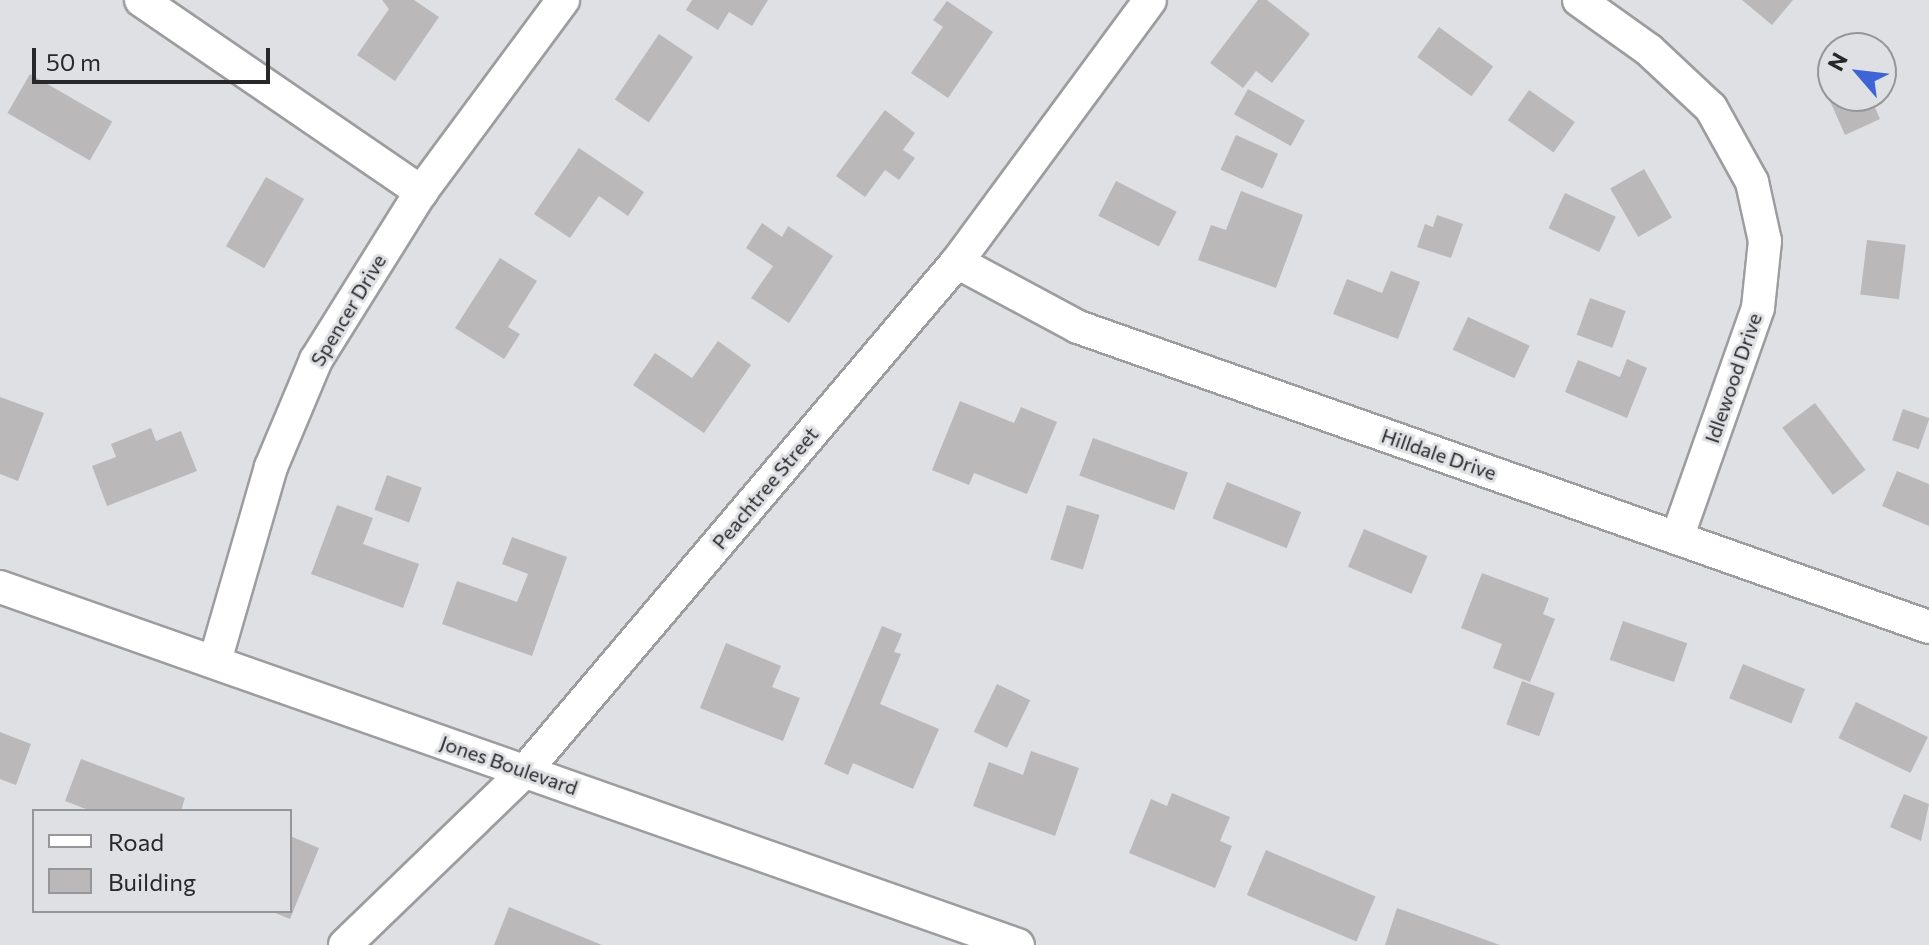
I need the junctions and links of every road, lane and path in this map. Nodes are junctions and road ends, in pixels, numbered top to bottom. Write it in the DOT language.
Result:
graph roads {
  1 [pos="141,0"];
  2 [pos="563,0"];
  3 [pos="1150,0"];
  4 [pos="1579,0"];
  5 [pos="421,192"];
  6 [pos="957,262"];
  7 [pos="1677,538"];
  8 [pos="0,587"];
  9 [pos="1929,627"];
  10 [pos="215,661"];
  11 [pos="525,771"];
  12 [pos="345,945"];
  13 [pos="1018,945"];
  1 -- 5 [label="street"];
  2 -- 5 [label="street, Spencer Drive"];
  3 -- 6 [label="street, Peachtree Street"];
  4 -- 7 [label="street, Idlewood Drive"];
  5 -- 10 [label="street, Spencer Drive"];
  6 -- 7 [label="street, Hilldale Drive"];
  6 -- 11 [label="street, Peachtree Street"];
  7 -- 9 [label="street, Hilldale Drive"];
  8 -- 10 [label="street, Jones Boulevard"];
  10 -- 11 [label="street, Jones Boulevard"];
  11 -- 12 [label="street, Peachtree Street"];
  11 -- 13 [label="street, Jones Boulevard"];
}
